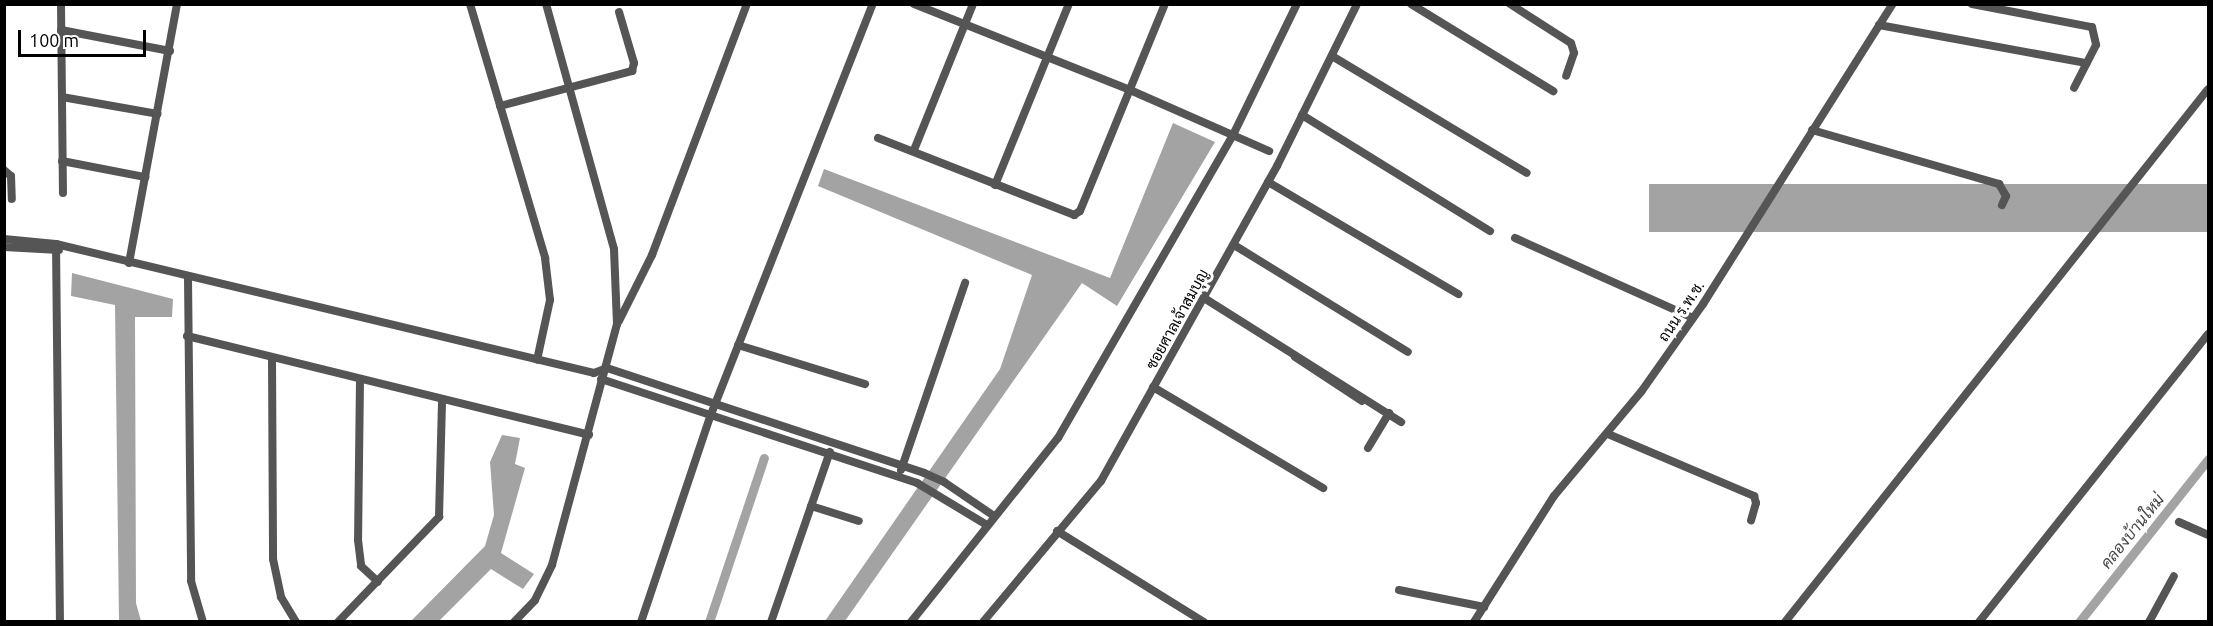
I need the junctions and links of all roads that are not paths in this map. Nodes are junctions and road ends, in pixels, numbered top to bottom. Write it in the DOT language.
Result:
graph roads {
  1 [pos="61,4"];
  2 [pos="177,4"];
  3 [pos="470,4"];
  4 [pos="546,4"];
  5 [pos="747,4"];
  6 [pos="873,4"];
  7 [pos="914,4"];
  8 [pos="973,4"];
  9 [pos="1069,4"];
  10 [pos="1165,4"];
  11 [pos="1297,4"];
  12 [pos="1358,4"];
  13 [pos="1411,4"];
  14 [pos="1510,4"];
  15 [pos="1893,4"];
  16 [pos="1972,4"];
  17 [pos="619,12"];
  18 [pos="965,25"];
  19 [pos="1879,26"];
  20 [pos="61,30"];
  21 [pos="170,51"];
  22 [pos="1332,56"];
  23 [pos="1047,57"];
  24 [pos="2086,63"];
  25 [pos="1566,76"];
  26 [pos="570,87"];
  27 [pos="2074,88"];
  28 [pos="2208,89"];
  29 [pos="1130,90"];
  30 [pos="1553,91"];
  31 [pos="62,96"];
  32 [pos="500,106"];
  33 [pos="158,114"];
  34 [pos="1302,116"];
  35 [pos="1812,130"];
  36 [pos="1234,133"];
  37 [pos="878,138"];
  38 [pos="914,150"];
  39 [pos="1269,151"];
  40 [pos="62,161"];
  41 [pos="4,170"];
  42 [pos="1527,173"];
  43 [pos="146,177"];
  44 [pos="1268,182"];
  45 [pos="995,185"];
  46 [pos="8,189"];
  47 [pos="63,193"];
  48 [pos="12,199"];
  49 [pos="2002,205"];
  50 [pos="1490,231"];
  51 [pos="1515,238"];
  52 [pos="4,239"];
  53 [pos="1233,245"];
  54 [pos="4,247"];
  55 [pos="56,247"];
  56 [pos="129,263"];
  57 [pos="188,278"];
  58 [pos="965,283"];
  59 [pos="1458,294"];
  60 [pos="1204,298"];
  61 [pos="1693,318"];
  62 [pos="617,324"];
  63 [pos="2208,334"];
  64 [pos="187,336"];
  65 [pos="738,345"];
  66 [pos="1408,352"];
  67 [pos="272,358"];
  68 [pos="537,360"];
  69 [pos="607,368"];
  70 [pos="594,372"];
  71 [pos="360,381"];
  72 [pos="603,381"];
  73 [pos="865,384"];
  74 [pos="1153,387"];
  75 [pos="442,400"];
  76 [pos="714,405"];
  77 [pos="1388,413"];
  78 [pos="710,417"];
  79 [pos="1401,422"];
  80 [pos="1608,434"];
  81 [pos="589,435"];
  82 [pos="832,444"];
  83 [pos="1368,448"];
  84 [pos="829,456"];
  85 [pos="903,466"];
  86 [pos="897,477"];
  87 [pos="1323,488"];
  88 [pos="811,506"];
  89 [pos="994,516"];
  90 [pos="1751,520"];
  91 [pos="859,521"];
  92 [pos="2179,522"];
  93 [pos="987,525"];
  94 [pos="1057,531"];
  95 [pos="2208,535"];
  96 [pos="2174,576"];
  97 [pos="378,582"];
  98 [pos="1399,590"];
  99 [pos="1484,607"];
  100 [pos="987,620"];
  101 [pos="60,621"];
  102 [pos="203,621"];
  103 [pos="296,621"];
  104 [pos="338,621"];
  105 [pos="514,621"];
  106 [pos="641,621"];
  107 [pos="771,621"];
  108 [pos="911,621"];
  109 [pos="1204,621"];
  110 [pos="1474,621"];
  111 [pos="1785,621"];
  112 [pos="1979,621"];
  113 [pos="2149,621"];
  1 -- 20 [label="street"];
  2 -- 21 [label="street"];
  3 -- 32 [label="street"];
  4 -- 26 [label="street"];
  5 -- 62 [label="street"];
  6 -- 65 [label="street"];
  7 -- 18 [label="street"];
  8 -- 18 [label="street"];
  9 -- 23 [label="street"];
  10 -- 29 [label="street"];
  11 -- 36 [label="street"];
  12 -- 22 [label="street, ซอยศาลเจ้าสมบุญ"];
  13 -- 30 [label="street"];
  14 -- 25 [label="street"];
  15 -- 19 [label="street, ถนน ร.พ.ช."];
  16 -- 24 [label="street"];
  17 -- 26 [label="street"];
  18 -- 23 [label="street"];
  18 -- 38 [label="street"];
  19 -- 24 [label="street"];
  19 -- 35 [label="street, ถนน ร.พ.ช."];
  20 -- 21 [label="street"];
  20 -- 31 [label="street"];
  21 -- 33 [label="street"];
  22 -- 34 [label="street, ซอยศาลเจ้าสมบุญ"];
  22 -- 42 [label="street"];
  23 -- 29 [label="street"];
  23 -- 45 [label="street"];
  24 -- 27 [label="street"];
  26 -- 32 [label="street"];
  26 -- 62 [label="street"];
  28 -- 111 [label="street"];
  29 -- 36 [label="street"];
  29 -- 45 [label="street"];
  31 -- 33 [label="street"];
  31 -- 40 [label="street"];
  32 -- 68 [label="street"];
  33 -- 43 [label="street"];
  34 -- 44 [label="street, ซอยศาลเจ้าสมบุญ"];
  34 -- 50 [label="street"];
  35 -- 49 [label="street"];
  35 -- 61 [label="street, ถนน ร.พ.ช."];
  36 -- 39 [label="street"];
  36 -- 89 [label="street"];
  37 -- 38 [label="street"];
  38 -- 45 [label="street"];
  40 -- 43 [label="street"];
  40 -- 47 [label="street"];
  41 -- 46 [label="street"];
  43 -- 56 [label="street"];
  44 -- 53 [label="street, ซอยศาลเจ้าสมบุญ"];
  44 -- 59 [label="street"];
  46 -- 48 [label="street"];
  51 -- 61 [label="street"];
  52 -- 55 [label="street"];
  53 -- 60 [label="street, ซอยศาลเจ้าสมบุญ"];
  53 -- 66 [label="street"];
  54 -- 55 [label="street"];
  55 -- 56 [label="street"];
  55 -- 101 [label="street"];
  56 -- 57 [label="street"];
  57 -- 64 [label="street"];
  57 -- 68 [label="street"];
  58 -- 85 [label="street"];
  60 -- 74 [label="street, ซอยศาลเจ้าสมบุญ"];
  60 -- 77 [label="street"];
  61 -- 80 [label="street, ถนน ร.พ.ช."];
  62 -- 69 [label="street"];
  63 -- 112 [label="street"];
  64 -- 67 [label="street"];
  64 -- 102 [label="street"];
  65 -- 73 [label="street"];
  65 -- 76 [label="street"];
  67 -- 71 [label="street"];
  67 -- 103 [label="street"];
  68 -- 70 [label="street"];
  69 -- 70 [label="street"];
  69 -- 72 [label="street"];
  69 -- 76 [label="street"];
  70 -- 72 [label="street"];
  71 -- 75 [label="street"];
  71 -- 97 [label="street"];
  72 -- 78 [label="street"];
  72 -- 81 [label="street"];
  74 -- 87 [label="street"];
  74 -- 94 [label="street, ซอยศาลเจ้าสมบุญ"];
  75 -- 81 [label="street"];
  75 -- 97 [label="street"];
  76 -- 78 [label="street"];
  76 -- 82 [label="street"];
  77 -- 79 [label="street"];
  77 -- 83 [label="street"];
  78 -- 84 [label="street"];
  78 -- 106 [label="street"];
  80 -- 90 [label="street"];
  80 -- 99 [label="street, ถนน ร.พ.ช."];
  81 -- 105 [label="street"];
  82 -- 84 [label="street"];
  82 -- 85 [label="street"];
  84 -- 86 [label="street"];
  84 -- 88 [label="street"];
  85 -- 86 [label="street"];
  85 -- 89 [label="street"];
  86 -- 93 [label="street"];
  88 -- 91 [label="street"];
  88 -- 107 [label="street"];
  89 -- 93 [label="street"];
  92 -- 95 [label="street"];
  93 -- 108 [label="street"];
  94 -- 100 [label="street, ซอยศาลเจ้าสมบุญ"];
  94 -- 109 [label="street"];
  96 -- 113 [label="street"];
  97 -- 104 [label="street"];
  98 -- 99 [label="street"];
  99 -- 110 [label="street, ถนน ร.พ.ช."];
}
